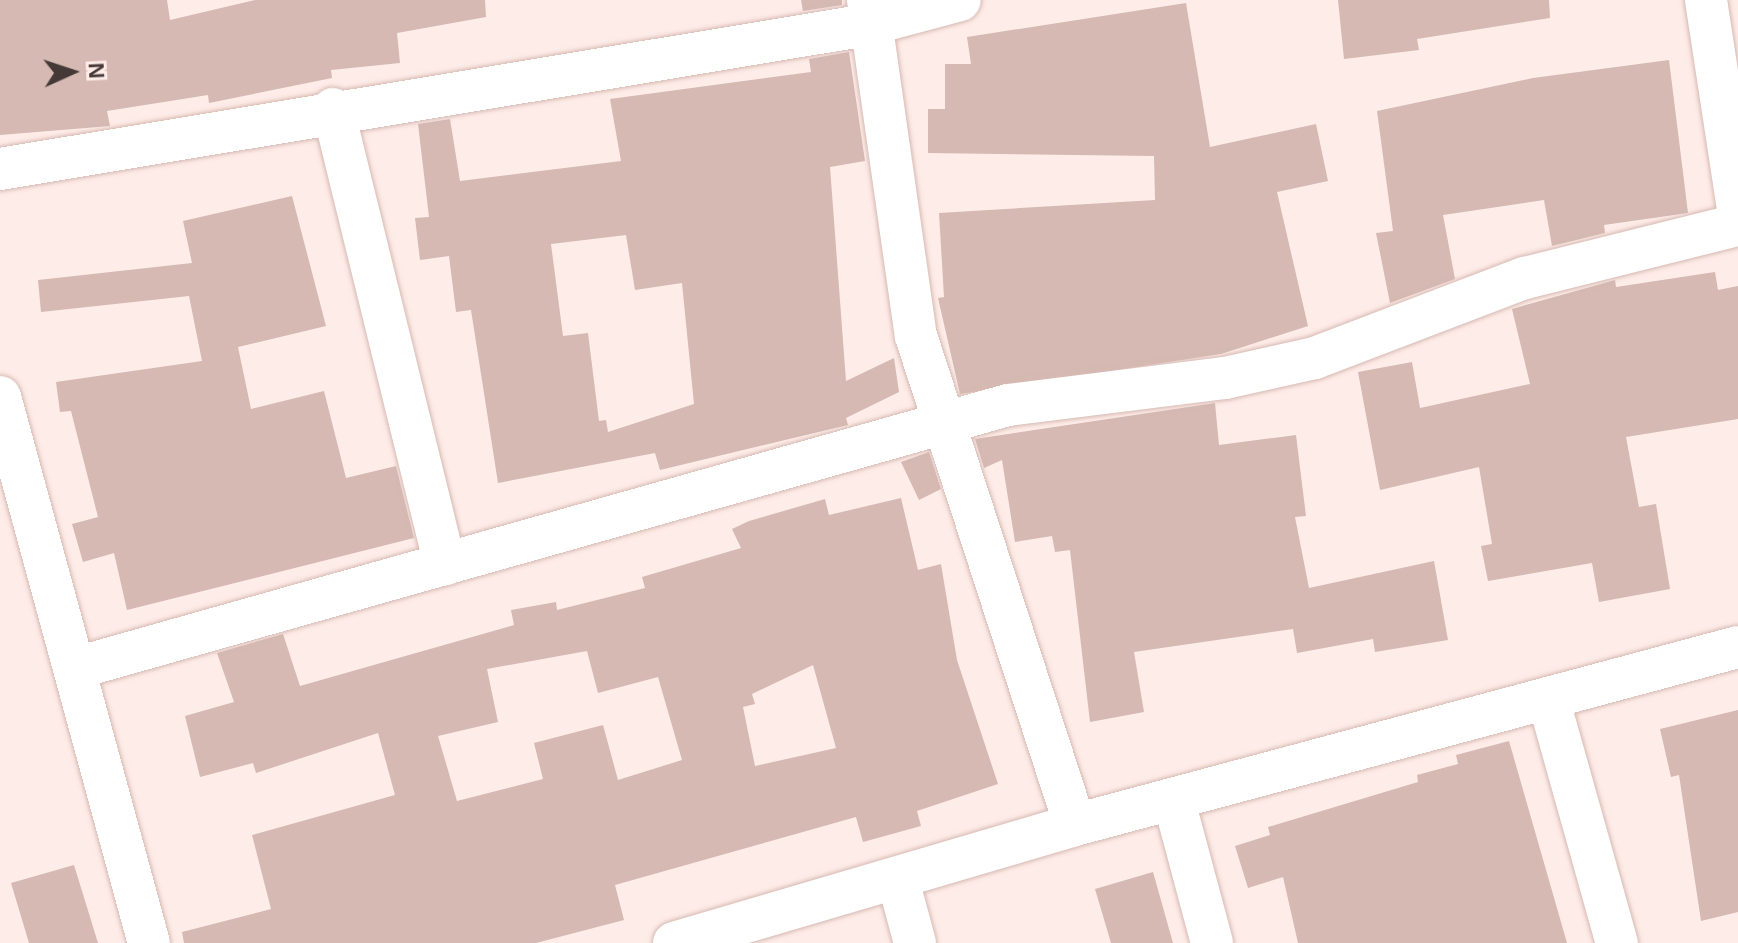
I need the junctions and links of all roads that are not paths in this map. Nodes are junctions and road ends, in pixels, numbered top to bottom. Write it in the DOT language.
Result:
graph roads {
  1 [pos="960,0"];
  2 [pos="1706,0"];
  3 [pos="868,12"];
  4 [pos="333,109"];
  5 [pos="0,169"];
  6 [pos="1738,209"];
  7 [pos="1738,225"];
  8 [pos="0,397"];
  9 [pos="943,429"];
  10 [pos="445,564"];
  11 [pos="1738,647"];
  12 [pos="76,668"];
  13 [pos="1548,698"];
  14 [pos="1174,801"];
  15 [pos="1075,825"];
  16 [pos="898,880"];
  17 [pos="149,943"];
  18 [pos="674,943"];
  19 [pos="915,943"];
  20 [pos="1212,943"];
  21 [pos="1617,943"];
  1 -- 3 [label="street"];
  2 -- 6 [label="street"];
  3 -- 4 [label="street"];
  3 -- 9 [label="street"];
  4 -- 5 [label="street"];
  4 -- 10 [label="street"];
  7 -- 9 [label="street"];
  8 -- 12 [label="street"];
  9 -- 10 [label="street"];
  9 -- 15 [label="street"];
  10 -- 12 [label="street"];
  11 -- 13 [label="street"];
  12 -- 17 [label="street"];
  13 -- 14 [label="street"];
  13 -- 21 [label="street"];
  14 -- 15 [label="street"];
  14 -- 20 [label="street"];
  15 -- 16 [label="street"];
  16 -- 18 [label="street"];
  16 -- 19 [label="street"];
}
